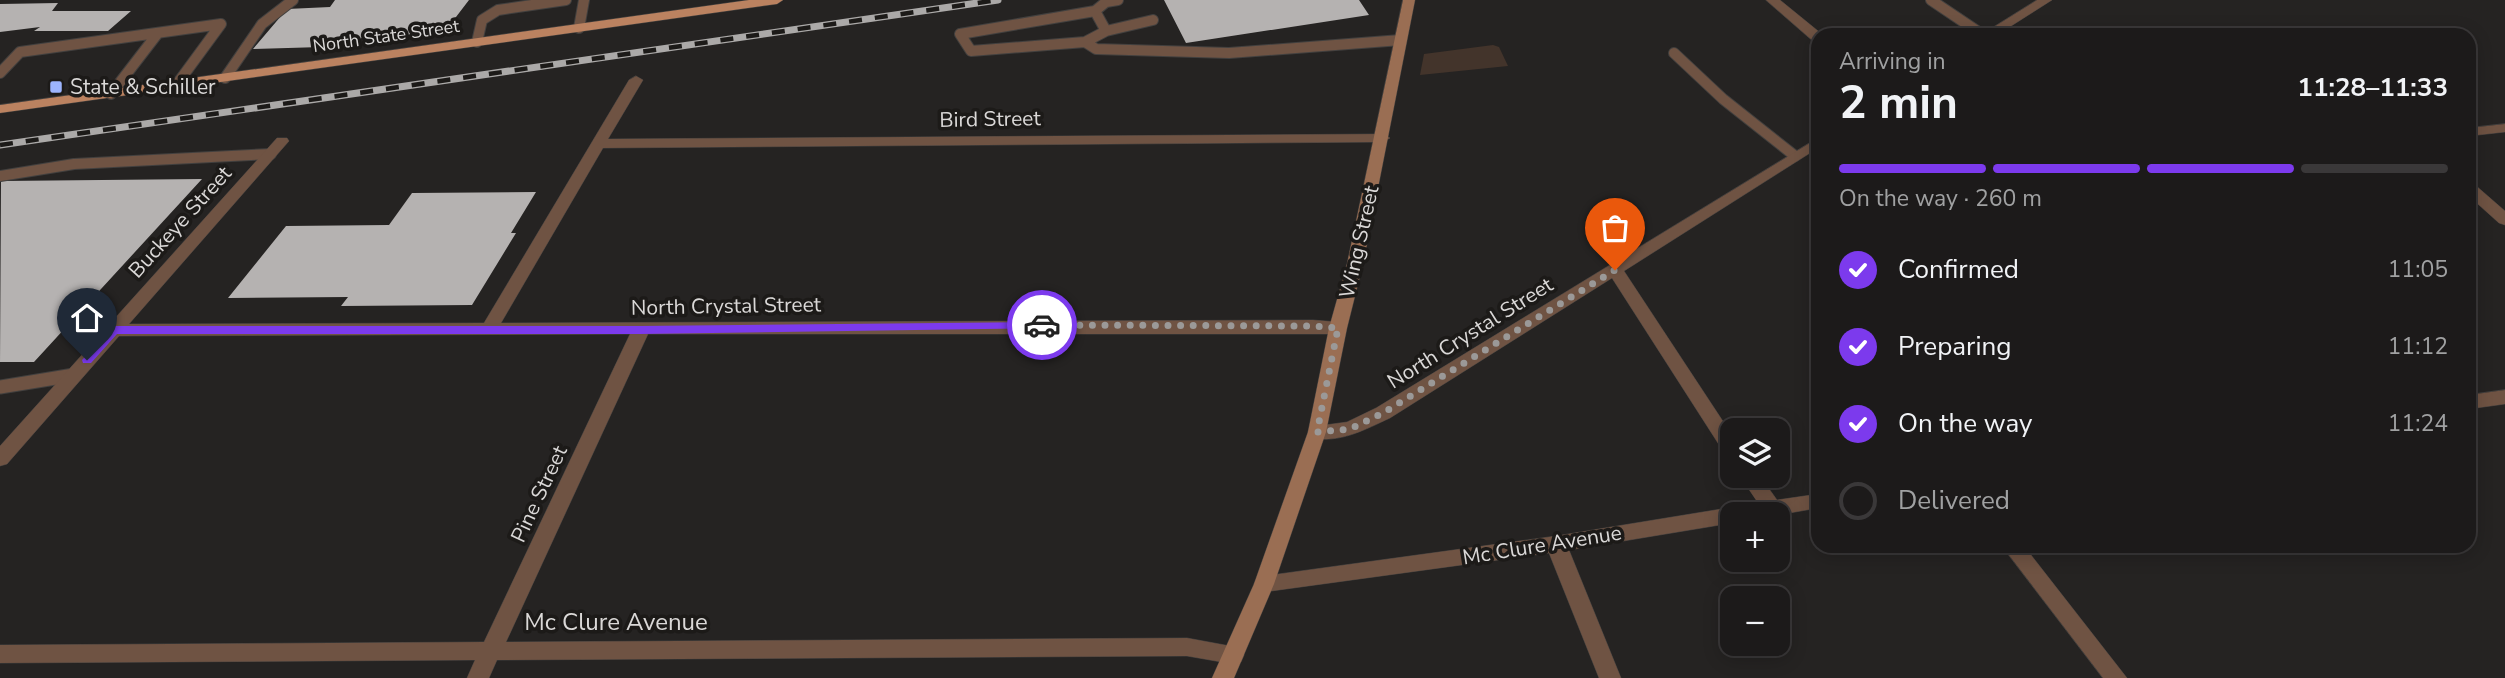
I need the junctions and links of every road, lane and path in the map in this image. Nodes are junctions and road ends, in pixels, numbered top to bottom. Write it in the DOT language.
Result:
graph roads {
  1 [pos="293,0"];
  2 [pos="566,0"];
  3 [pos="584,0"];
  4 [pos="777,0"];
  5 [pos="1118,0"];
  6 [pos="1409,0"];
  7 [pos="1772,0"];
  8 [pos="1931,0"];
  9 [pos="2046,0"];
  10 [pos="1095,11"];
  11 [pos="1153,20"];
  12 [pos="579,28"];
  13 [pos="1974,28"];
  14 [pos="1997,28"];
  15 [pos="1106,31"];
  16 [pos="1811,32"];
  17 [pos="158,33"];
  18 [pos="1401,40"];
  19 [pos="477,42"];
  20 [pos="1086,42"];
  21 [pos="1674,53"];
  22 [pos="0,73"];
  23 [pos="225,78"];
  24 [pos="636,80"];
  25 [pos="177,84"];
  26 [pos="111,94"];
  27 [pos="1,110"];
  28 [pos="2505,128"];
  29 [pos="2476,131"];
  30 [pos="1382,138"];
  31 [pos="282,141"];
  32 [pos="597,145"];
  33 [pos="1811,146"];
  34 [pos="271,154"];
  35 [pos="1795,156"];
  36 [pos="0,176"];
  37 [pos="2476,193"];
  38 [pos="2505,220"];
  39 [pos="1615,270"];
  40 [pos="1338,328"];
  41 [pos="489,329"];
  42 [pos="114,330"];
  43 [pos="641,330"];
  44 [pos="74,375"];
  45 [pos="0,387"];
  46 [pos="2505,397"];
  47 [pos="2476,401"];
  48 [pos="1720,431"];
  49 [pos="1317,432"];
  50 [pos="0,459"];
  51 [pos="1811,502"];
  52 [pos="1790,505"];
  53 [pos="1720,517"];
  54 [pos="1556,544"];
  55 [pos="2018,553"];
  56 [pos="1265,584"];
  57 [pos="490,650"];
  58 [pos="0,654"];
  59 [pos="1233,655"];
  60 [pos="478,678"];
  61 [pos="1223,678"];
  62 [pos="1610,678"];
  63 [pos="2116,678"];
  1 -- 23 [label="lane"];
  2 -- 19 [label="lane"];
  3 -- 12 [label="lane"];
  4 -- 12 [label="main road, North State Street"];
  5 -- 10 [label="lane"];
  6 -- 18 [label="street, Wing Street"];
  7 -- 16 [label="street"];
  8 -- 13 [label="lane"];
  9 -- 14 [label="street"];
  10 -- 15 [label="lane"];
  10 -- 20 [label="lane"];
  11 -- 15 [label="lane"];
  12 -- 19 [label="main road, North State Street"];
  15 -- 20 [label="lane"];
  17 -- 22 [label="lane"];
  17 -- 25 [label="lane"];
  17 -- 26 [label="lane"];
  18 -- 20 [label="lane"];
  18 -- 30 [label="street, Wing Street"];
  19 -- 23 [label="main road, North State Street"];
  21 -- 35 [label="lane"];
  23 -- 25 [label="main road, North State Street"];
  24 -- 32 [label="street"];
  25 -- 26 [label="main road, North State Street"];
  26 -- 27 [label="main road, North State Street"];
  28 -- 29 [label="street"];
  30 -- 32 [label="street, Bird Street"];
  30 -- 40 [label="street, Wing Street"];
  31 -- 34 [label="street, Buckeye Street"];
  32 -- 41 [label="street"];
  33 -- 35 [label="street, North Crystal Street"];
  34 -- 36 [label="lane"];
  34 -- 42 [label="street, Buckeye Street"];
  35 -- 39 [label="street, North Crystal Street"];
  37 -- 38 [label="street"];
  39 -- 48 [label="street"];
  39 -- 49 [label="street, North Crystal Street"];
  40 -- 43 [label="street, North Crystal Street"];
  40 -- 49 [label="street, Wing Street"];
  41 -- 42 [label="street, North Crystal Street"];
  41 -- 43 [label="street, North Crystal Street"];
  42 -- 44 [label="street, Buckeye Street"];
  43 -- 57 [label="street, Pine Street"];
  44 -- 45 [label="lane"];
  44 -- 50 [label="street, Buckeye Street"];
  46 -- 47 [label="street"];
  49 -- 56 [label="street, Wing Street"];
  51 -- 52 [label="street, Mc Clure Avenue"];
  53 -- 54 [label="street, Mc Clure Avenue"];
  54 -- 56 [label="street, Mc Clure Avenue"];
  54 -- 62 [label="street"];
  55 -- 63 [label="street"];
  56 -- 59 [label="street, Wing Street"];
  57 -- 58 [label="street, Mc Clure Avenue"];
  57 -- 59 [label="street, Mc Clure Avenue"];
  57 -- 60 [label="street, Pine Street"];
  59 -- 61 [label="street, Wing Street"];
}
